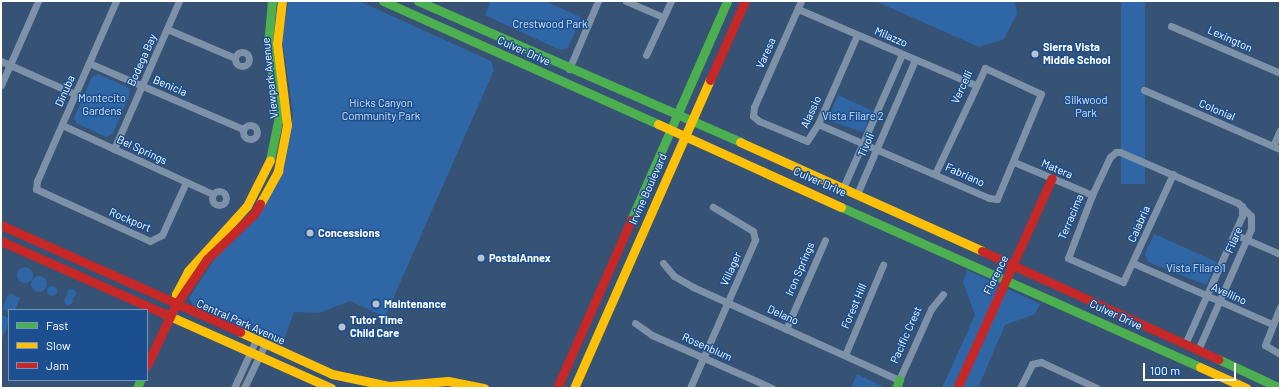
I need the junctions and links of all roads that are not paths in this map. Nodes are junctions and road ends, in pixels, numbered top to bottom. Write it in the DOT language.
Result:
graph roads {
  1 [pos="38,1"];
  2 [pos="116,1"];
  3 [pos="179,1"];
  4 [pos="272,1"];
  5 [pos="282,1"];
  6 [pos="383,1"];
  7 [pos="418,1"];
  8 [pos="598,1"];
  9 [pos="626,1"];
  10 [pos="670,1"];
  11 [pos="727,1"];
  12 [pos="745,1"];
  13 [pos="801,1"];
  14 [pos="798,9"];
  15 [pos="663,17"];
  16 [pos="1171,26"];
  17 [pos="167,29"];
  18 [pos="857,35"];
  19 [pos="902,54"];
  20 [pos="646,55"];
  21 [pos="235,58"];
  22 [pos="915,60"];
  23 [pos="1,61"];
  24 [pos="89,62"];
  25 [pos="10,65"];
  26 [pos="569,69"];
  27 [pos="1280,73"];
  28 [pos="1,85"];
  29 [pos="975,85"];
  30 [pos="142,86"];
  31 [pos="1144,90"];
  32 [pos="75,94"];
  33 [pos="1042,94"];
  34 [pos="677,116"];
  35 [pos="753,116"];
  36 [pos="690,122"];
  37 [pos="818,124"];
  38 [pos="62,125"];
  39 [pos="243,129"];
  40 [pos="672,129"];
  41 [pos="1280,130"];
  42 [pos="684,135"];
  43 [pos="863,143"];
  44 [pos="1276,148"];
  45 [pos="114,149"];
  46 [pos="876,149"];
  47 [pos="272,154"];
  48 [pos="282,157"];
  49 [pos="1014,162"];
  50 [pos="935,174"];
  51 [pos="1173,174"];
  52 [pos="1052,178"];
  53 [pos="186,182"];
  54 [pos="843,188"];
  55 [pos="36,189"];
  56 [pos="213,194"];
  57 [pos="857,194"];
  58 [pos="1092,195"];
  59 [pos="1242,206"];
  60 [pos="713,207"];
  61 [pos="1,225"];
  62 [pos="1234,234"];
  63 [pos="1246,239"];
  64 [pos="825,240"];
  65 [pos="1,241"];
  66 [pos="1280,254"];
  67 [pos="663,262"];
  68 [pos="1134,263"];
  69 [pos="883,265"];
  70 [pos="1012,268"];
  71 [pos="1007,278"];
  72 [pos="1123,282"];
  73 [pos="943,294"];
  74 [pos="1206,296"];
  75 [pos="1219,301"];
  76 [pos="728,303"];
  77 [pos="175,306"];
  78 [pos="1280,307"];
  79 [pos="169,317"];
  80 [pos="635,323"];
  81 [pos="1272,324"];
  82 [pos="786,329"];
  83 [pos="255,342"];
  84 [pos="1185,344"];
  85 [pos="264,346"];
  86 [pos="1198,350"];
  87 [pos="255,354"];
  88 [pos="1280,354"];
  89 [pos="844,355"];
  90 [pos="703,357"];
  91 [pos="148,363"];
  92 [pos="898,384"];
  93 [pos="959,386"];
  94 [pos="1092,387"];
  95 [pos="234,388"];
  96 [pos="244,388"];
  97 [pos="331,388"];
  98 [pos="484,388"];
  99 [pos="557,388"];
  100 [pos="574,388"];
  101 [pos="690,388"];
  102 [pos="770,388"];
  103 [pos="1020,388"];
  104 [pos="1246,388"];
  105 [pos="1280,388"];
  1 -- 25 [label="street"];
  2 -- 24 [label="street, Dinuba"];
  3 -- 17 [label="street, Bodega Bay"];
  4 -- 47 [label="main road, Viewpark Avenue"];
  5 -- 48 [label="main road, Viewpark Avenue"];
  6 -- 40 [label="main road, Culver Drive"];
  7 -- 26 [label="main road, Culver Drive"];
  8 -- 26 [label="street"];
  9 -- 15 [label="street"];
  10 -- 15 [label="street"];
  11 -- 34 [label="main road, Irvine Boulevard"];
  12 -- 36 [label="main road, Irvine Boulevard"];
  13 -- 14 [label="street, Varesa"];
  14 -- 18 [label="street, Milazzo"];
  14 -- 35 [label="street, Varesa"];
  15 -- 20 [label="street"];
  16 -- 27 [label="street, Lexington"];
  17 -- 21 [label="street"];
  17 -- 30 [label="street, Bodega Bay"];
  18 -- 19 [label="street, Milazzo"];
  18 -- 37 [label="street, Alassio"];
  19 -- 22 [label="street, Milazzo"];
  19 -- 43 [label="street, Tivoli"];
  22 -- 29 [label="street, Milazzo"];
  22 -- 46 [label="street, Tivoli"];
  23 -- 25 [label="street"];
  24 -- 30 [label="street, Benicia"];
  24 -- 32 [label="street, Dinuba"];
  25 -- 28 [label="street"];
  25 -- 32 [label="street"];
  26 -- 34 [label="main road, Culver Drive"];
  29 -- 33 [label="street, Vercelli"];
  29 -- 50 [label="street, Vercelli"];
  30 -- 39 [label="street, Benicia"];
  30 -- 45 [label="street, Bodega Bay"];
  31 -- 44 [label="street, Colonial"];
  32 -- 38 [label="street, Dinuba"];
  33 -- 49 [label="street, Fabriano"];
  34 -- 36 [label="main road, Culver Drive"];
  34 -- 40 [label="main road, Irvine Boulevard"];
  35 -- 37 [label="street, Alassio"];
  36 -- 42 [label="main road, Irvine Boulevard"];
  36 -- 54 [label="main road, Culver Drive"];
  37 -- 43 [label="street, Fabriano"];
  38 -- 45 [label="street, Bel Springs"];
  38 -- 55 [label="street, Dinuba"];
  40 -- 42 [label="main road, Culver Drive"];
  40 -- 99 [label="main road, Irvine Boulevard"];
  41 -- 44 [label="street"];
  42 -- 71 [label="main road, Culver Drive"];
  42 -- 100 [label="main road, Irvine Boulevard"];
  43 -- 46 [label="street, Fabriano"];
  43 -- 54 [label="street, Tivoli"];
  45 -- 53 [label="street, Bel Springs"];
  46 -- 50 [label="street, Fabriano"];
  46 -- 57 [label="street, Tivoli"];
  47 -- 48 [label="street"];
  47 -- 77 [label="main road, Viewpark Avenue"];
  48 -- 77 [label="main road, Viewpark Avenue"];
  49 -- 50 [label="street, Fabriano"];
  49 -- 52 [label="street, Matera"];
  51 -- 58 [label="street, Terracima"];
  51 -- 59 [label="street"];
  51 -- 68 [label="street, Calabria"];
  52 -- 58 [label="street, Matera"];
  52 -- 70 [label="main road, Florence"];
  53 -- 55 [label="street, Rockport"];
  53 -- 56 [label="street, Bel Springs"];
  54 -- 57 [label="main road, Culver Drive"];
  57 -- 70 [label="main road, Culver Drive"];
  58 -- 72 [label="street, Terracima"];
  59 -- 62 [label="street, Filare"];
  59 -- 63 [label="street, Filare"];
  60 -- 76 [label="street, Villager"];
  61 -- 77 [label="main road, Central Park Avenue"];
  62 -- 63 [label="street"];
  62 -- 74 [label="street, Filare"];
  63 -- 66 [label="street"];
  63 -- 75 [label="street, Filare"];
  64 -- 82 [label="street, Iron Springs"];
  65 -- 79 [label="main road"];
  67 -- 76 [label="street, Delano"];
  68 -- 72 [label="street, Calabria"];
  68 -- 74 [label="street, Avellino"];
  69 -- 89 [label="street, Forest Hill"];
  70 -- 71 [label="main road, Florence"];
  70 -- 84 [label="main road, Culver Drive"];
  71 -- 93 [label="main road, Florence"];
  71 -- 104 [label="main road, Culver Drive"];
  73 -- 92 [label="street, Pacific Crest"];
  74 -- 75 [label="street, Avellino"];
  74 -- 84 [label="street, Filare"];
  75 -- 81 [label="street, Avellino"];
  75 -- 86 [label="street, Filare"];
  76 -- 82 [label="street, Delano"];
  76 -- 90 [label="street, Villager"];
  77 -- 79 [label="main road, Viewpark Avenue"];
  77 -- 83 [label="main road, Central Park Avenue"];
  78 -- 81 [label="street"];
  79 -- 87 [label="main road"];
  79 -- 91 [label="main road, Viewpark Avenue"];
  80 -- 90 [label="street, Rosenblum"];
  81 -- 88 [label="street"];
  82 -- 89 [label="street, Delano"];
  83 -- 85 [label="main road, Central Park Avenue"];
  83 -- 87 [label="street"];
  84 -- 86 [label="main road, Culver Drive"];
  85 -- 87 [label="street"];
  85 -- 98 [label="main road, Central Park Avenue"];
  86 -- 105 [label="main road, Culver Drive"];
  87 -- 95 [label="street"];
  87 -- 96 [label="street"];
  87 -- 97 [label="main road"];
  89 -- 92 [label="street, Delano"];
  90 -- 101 [label="street, Villager"];
  90 -- 102 [label="street, Rosenblum"];
  94 -- 103 [label="street"];
}
